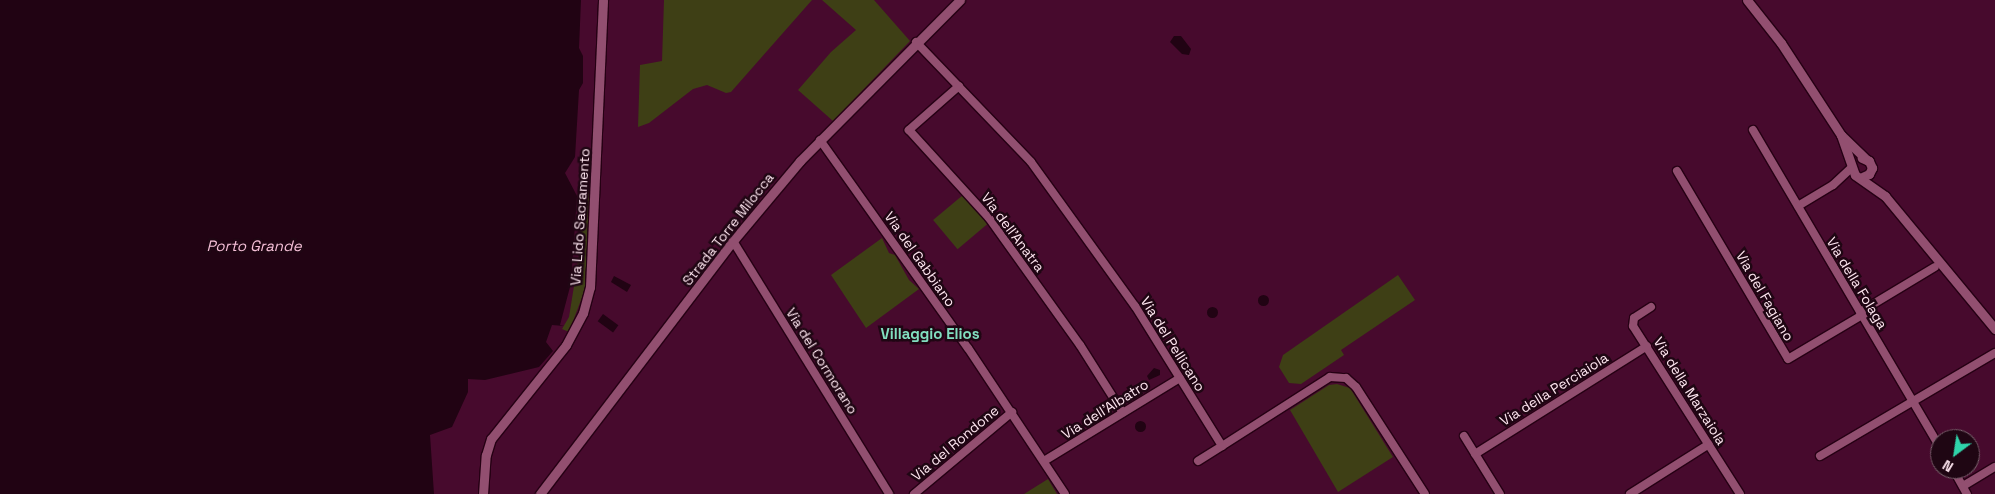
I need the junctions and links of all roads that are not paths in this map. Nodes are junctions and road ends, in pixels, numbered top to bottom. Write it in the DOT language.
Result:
graph roads {
  1 [pos="603,0"];
  2 [pos="960,0"];
  3 [pos="1747,0"];
  4 [pos="916,42"];
  5 [pos="959,86"];
  6 [pos="1753,130"];
  7 [pos="1841,135"];
  8 [pos="820,140"];
  9 [pos="1867,160"];
  10 [pos="1852,166"];
  11 [pos="1872,168"];
  12 [pos="1677,171"];
  13 [pos="1859,178"];
  14 [pos="1833,185"];
  15 [pos="1886,196"];
  16 [pos="1798,206"];
  17 [pos="733,241"];
  18 [pos="1935,267"];
  19 [pos="1651,307"];
  20 [pos="1861,314"];
  21 [pos="1995,329"];
  22 [pos="1647,346"];
  23 [pos="1995,352"];
  24 [pos="1180,378"];
  25 [pos="1913,401"];
  26 [pos="1012,412"];
  27 [pos="1123,413"];
  28 [pos="1930,431"];
  29 [pos="1464,436"];
  30 [pos="1708,444"];
  31 [pos="1222,446"];
  32 [pos="1475,454"];
  33 [pos="1820,456"];
  34 [pos="1044,461"];
  35 [pos="1198,461"];
  36 [pos="1995,467"];
  37 [pos="1958,479"];
  38 [pos="1962,486"];
  39 [pos="483,494"];
  40 [pos="540,494"];
  41 [pos="889,494"];
  42 [pos="914,494"];
  43 [pos="1065,494"];
  44 [pos="1425,494"];
  45 [pos="1500,494"];
  46 [pos="1630,494"];
  47 [pos="1740,494"];
  48 [pos="1968,494"];
  1 -- 39 [label="street, Via Lido Sacramento"];
  2 -- 4 [label="street, Strada Torre Milocca"];
  3 -- 7 [label="street"];
  4 -- 5 [label="street, Via del Pellicano"];
  4 -- 8 [label="street, Strada Torre Milocca"];
  5 -- 24 [label="street, Via del Pellicano"];
  5 -- 27 [label="street, Via dell'Anatra"];
  6 -- 16 [label="street, Via della Folaga"];
  7 -- 9 [label="street"];
  7 -- 10 [label="street"];
  8 -- 17 [label="street, Strada Torre Milocca"];
  8 -- 26 [label="street, Via del Gabbiano"];
  9 -- 10 [label="street"];
  9 -- 11 [label="street"];
  10 -- 13 [label="street"];
  10 -- 14 [label="street"];
  11 -- 13 [label="street"];
  11 -- 15 [label="street"];
  12 -- 20 [label="street, Via del Fagiano"];
  13 -- 14 [label="street"];
  13 -- 15 [label="street"];
  14 -- 16 [label="street"];
  15 -- 21 [label="street"];
  16 -- 20 [label="street, Via della Folaga"];
  17 -- 40 [label="street, Strada Torre Milocca"];
  17 -- 41 [label="street, Via del Cormorano"];
  18 -- 20 [label="street, Via del Fagiano"];
  19 -- 22 [label="street, Via della Marzaiola"];
  20 -- 25 [label="street, Via della Folaga"];
  22 -- 30 [label="street, Via della Marzaiola"];
  22 -- 32 [label="street, Via della Perciaiola"];
  23 -- 25 [label="street"];
  24 -- 27 [label="street, Via dell'Albatro"];
  24 -- 31 [label="street, Via del Pellicano"];
  25 -- 28 [label="street, Via della Folaga"];
  25 -- 33 [label="street"];
  26 -- 34 [label="street, Via del Gabbiano"];
  26 -- 42 [label="street, Via del Rondone"];
  27 -- 34 [label="street, Via dell'Albatro"];
  29 -- 32 [label="street"];
  30 -- 46 [label="street"];
  30 -- 47 [label="street, Via della Marzaiola"];
  31 -- 35 [label="street"];
  31 -- 44 [label="street"];
  32 -- 45 [label="street"];
  34 -- 43 [label="street, Via del Gabbiano"];
  36 -- 38 [label="street"];
  37 -- 38 [label="street"];
  38 -- 48 [label="street"];
}
